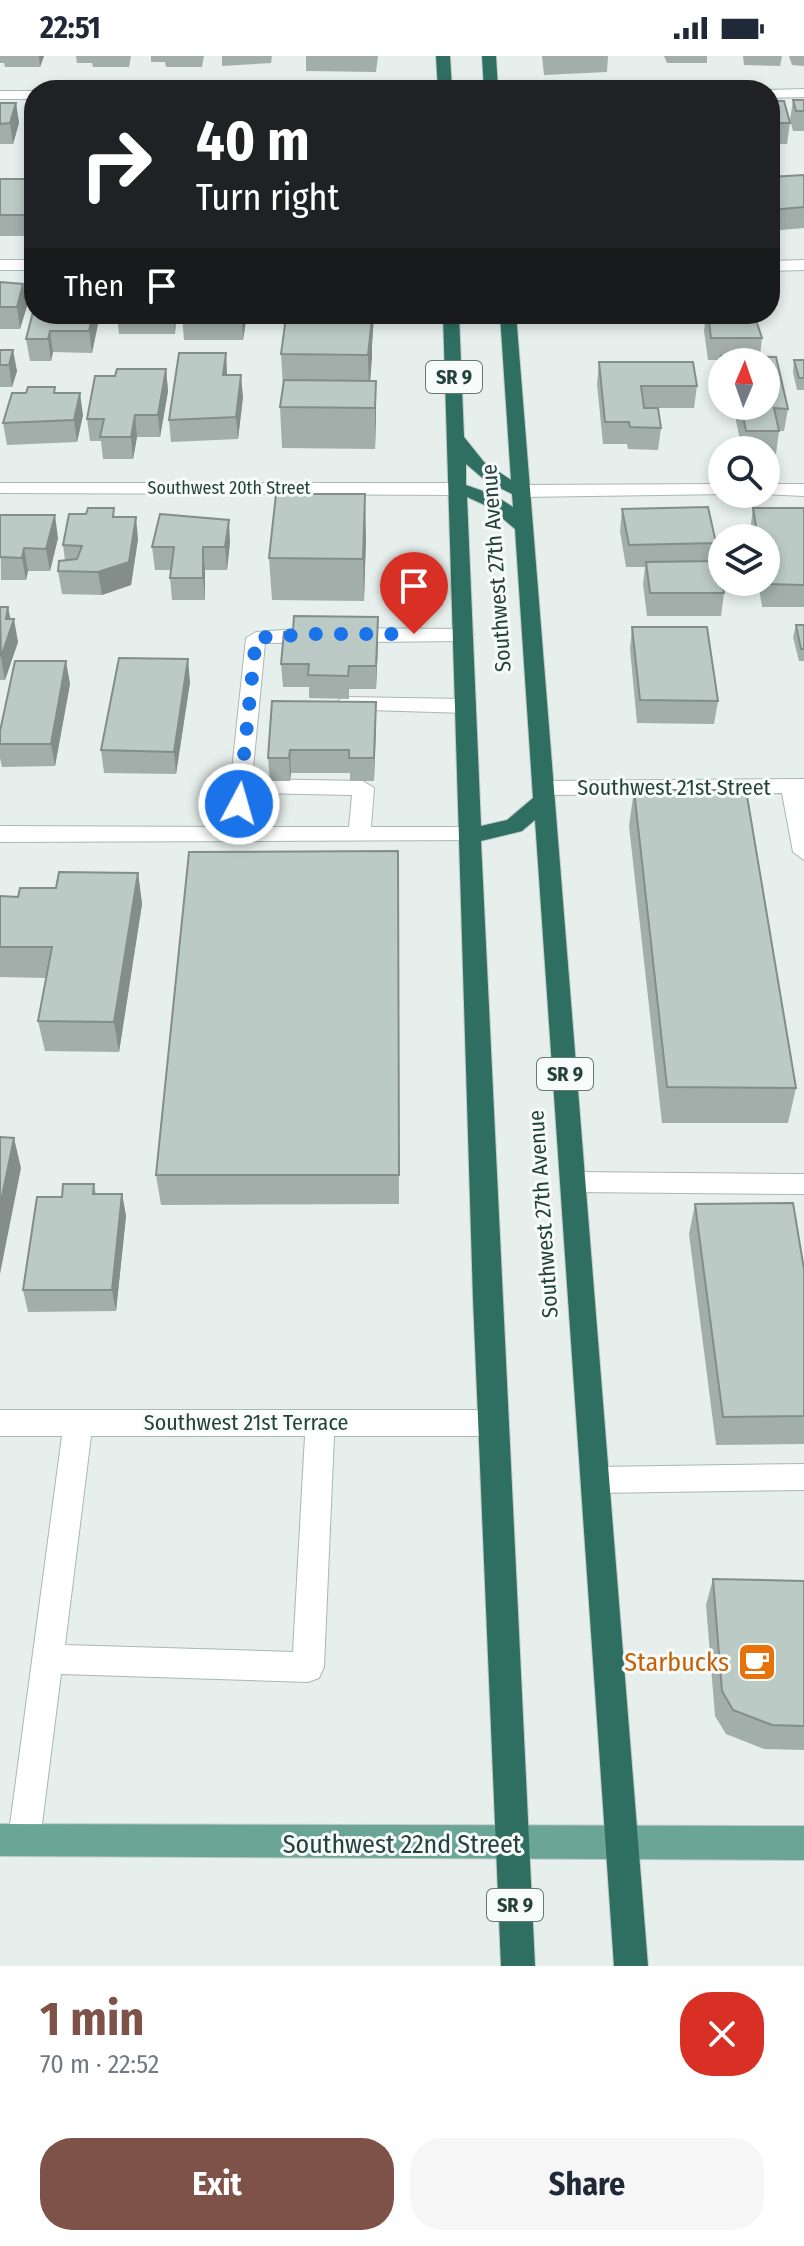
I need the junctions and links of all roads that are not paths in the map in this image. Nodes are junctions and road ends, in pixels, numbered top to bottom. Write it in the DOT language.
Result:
graph roads {
  1 [pos="443,56"];
  2 [pos="489,56"];
  3 [pos="444,80"];
  4 [pos="490,80"];
  5 [pos="804,93"];
  6 [pos="780,94"];
  7 [pos="0,95"];
  8 [pos="24,95"];
  9 [pos="0,265"];
  10 [pos="24,265"];
  11 [pos="804,265"];
  12 [pos="780,266"];
  13 [pos="451,324"];
  14 [pos="509,324"];
  15 [pos="456,439"];
  16 [pos="0,488"];
  17 [pos="459,489"];
  18 [pos="708,490"];
  19 [pos="780,490"];
  20 [pos="804,490"];
  21 [pos="522,491"];
  22 [pos="525,529"];
  23 [pos="464,635"];
  24 [pos="325,704"];
  25 [pos="466,706"];
  26 [pos="241,786"];
  27 [pos="798,786"];
  28 [pos="543,795"];
  29 [pos="0,834"];
  30 [pos="236,835"];
  31 [pos="360,835"];
  32 [pos="472,835"];
  33 [pos="804,852"];
  34 [pos="573,1182"];
  35 [pos="804,1184"];
  36 [pos="320,1422"];
  37 [pos="0,1423"];
  38 [pos="78,1423"];
  39 [pos="492,1423"];
  40 [pos="804,1477"];
  41 [pos="595,1480"];
  42 [pos="47,1659"];
  43 [pos="12,1840"];
  44 [pos="804,1843"];
  45 [pos="512,1844"];
  46 [pos="621,1845"];
  47 [pos="518,1966"];
  48 [pos="631,1966"];
  1 -- 3 [label="highway"];
  2 -- 4 [label="highway"];
  5 -- 6 [label="street"];
  7 -- 8 [label="street"];
  9 -- 10 [label="street"];
  11 -- 12 [label="street"];
  13 -- 15 [label="highway, Southwest 27th Avenue / SR 9"];
  14 -- 21 [label="highway, Southwest 27th Avenue / SR 9"];
  15 -- 17 [label="highway, Southwest 27th Avenue / SR 9"];
  15 -- 21 [label="highway"];
  16 -- 17 [label="street, Southwest 20th Street"];
  17 -- 22 [label="highway"];
  17 -- 23 [label="highway, Southwest 27th Avenue / SR 9"];
  18 -- 21 [label="street"];
  19 -- 20 [label="street"];
  21 -- 22 [label="highway, Southwest 27th Avenue / SR 9"];
  22 -- 28 [label="highway, Southwest 27th Avenue / SR 9"];
  23 -- 25 [label="highway, Southwest 27th Avenue / SR 9"];
  23 -- 26 [label="street"];
  24 -- 25 [label="street"];
  25 -- 32 [label="highway, Southwest 27th Avenue / SR 9"];
  26 -- 30 [label="street"];
  26 -- 31 [label="street"];
  27 -- 28 [label="street, Southwest 21st Street"];
  27 -- 33 [label="street"];
  28 -- 32 [label="highway"];
  28 -- 34 [label="highway, Southwest 27th Avenue / SR 9"];
  29 -- 30 [label="street"];
  30 -- 31 [label="street"];
  31 -- 32 [label="street"];
  32 -- 39 [label="highway, Southwest 27th Avenue / SR 9"];
  34 -- 35 [label="street"];
  34 -- 41 [label="highway, Southwest 27th Avenue / SR 9"];
  36 -- 38 [label="street, Southwest 21st Terrace"];
  36 -- 39 [label="street, Southwest 21st Terrace"];
  36 -- 42 [label="street"];
  37 -- 38 [label="street, Southwest 21st Terrace"];
  38 -- 42 [label="street"];
  39 -- 45 [label="highway, Southwest 27th Avenue / SR 9"];
  40 -- 41 [label="street"];
  41 -- 46 [label="highway, Southwest 27th Avenue / SR 9"];
  42 -- 43 [label="street"];
  43 -- 45 [label="main road, Southwest 22nd Street"];
  44 -- 46 [label="main road, Southwest 22nd Street"];
  45 -- 46 [label="main road, Southwest 22nd Street"];
  45 -- 47 [label="highway, Southwest 27th Avenue / SR 9"];
  46 -- 48 [label="highway, Southwest 27th Avenue / SR 9"];
}
